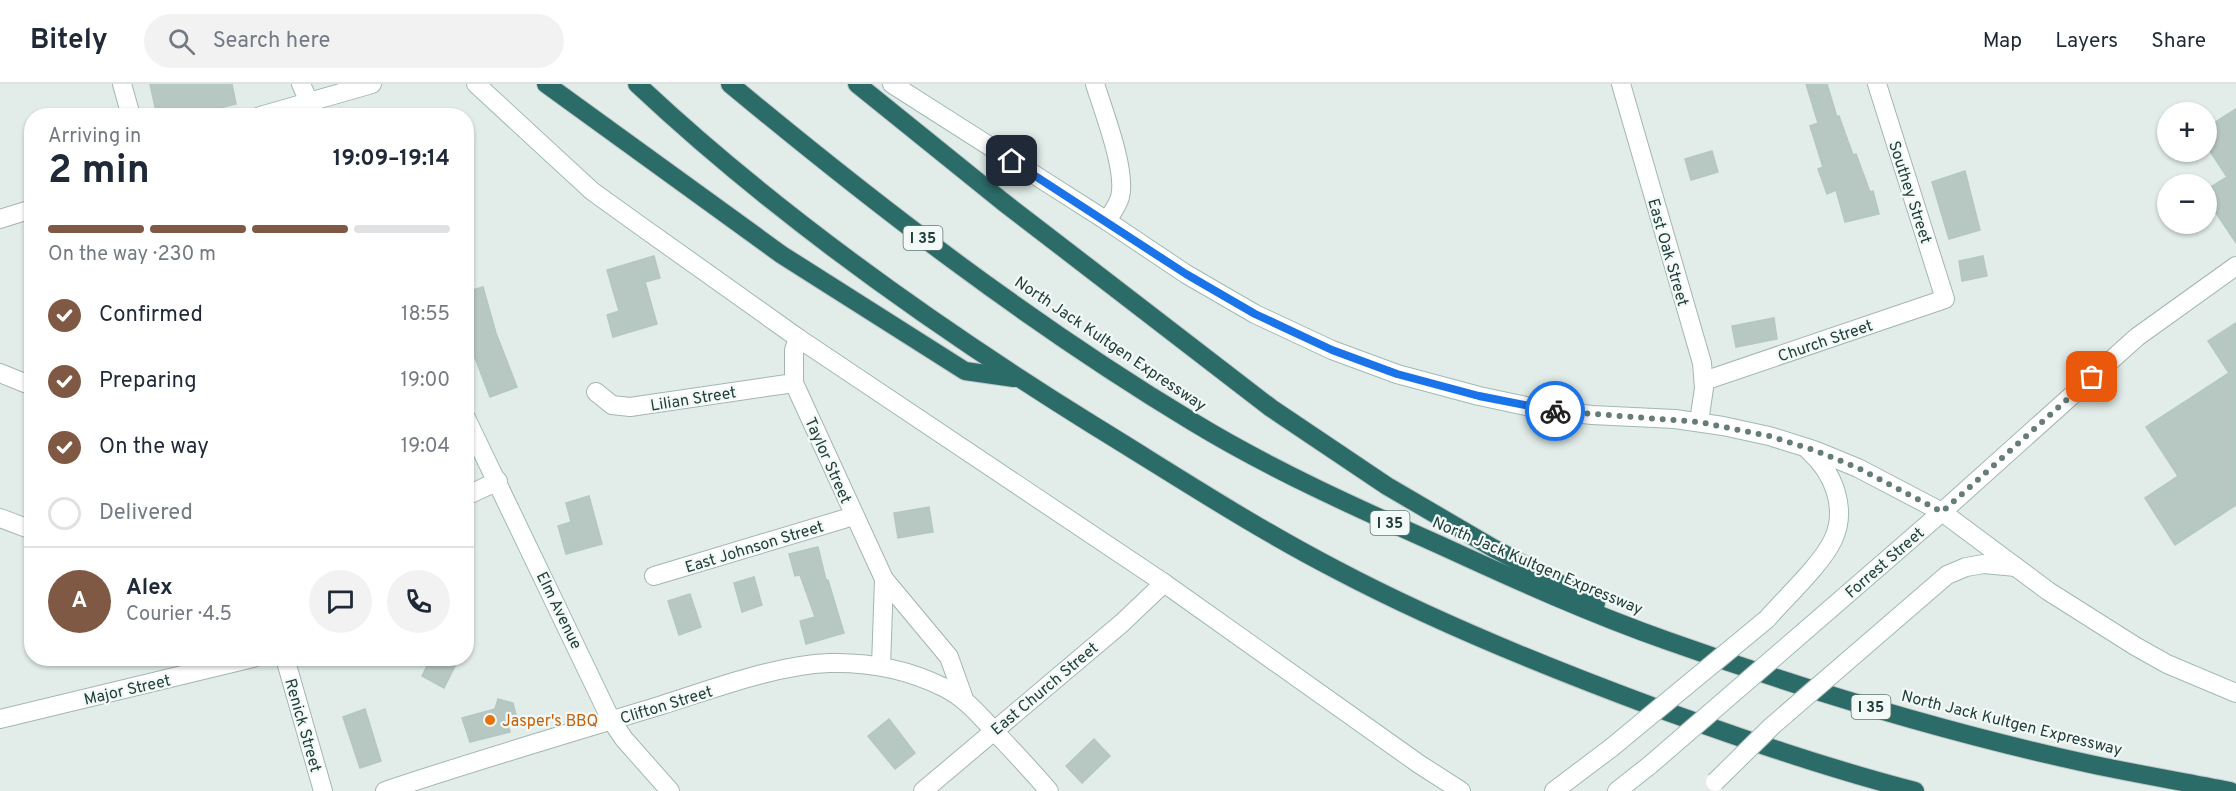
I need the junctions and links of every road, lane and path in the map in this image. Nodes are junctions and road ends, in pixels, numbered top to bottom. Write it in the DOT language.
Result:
graph roads {
  1 [pos="122,84"];
  2 [pos="301,84"];
  3 [pos="372,84"];
  4 [pos="476,84"];
  5 [pos="546,84"];
  6 [pos="637,84"];
  7 [pos="730,84"];
  8 [pos="857,84"];
  9 [pos="892,84"];
  10 [pos="1095,84"];
  11 [pos="1621,84"];
  12 [pos="1877,84"];
  13 [pos="129,108"];
  14 [pos="312,108"];
  15 [pos="314,108"];
  16 [pos="24,212"];
  17 [pos="0,219"];
  18 [pos="1107,221"];
  19 [pos="2236,266"];
  20 [pos="1945,299"];
  21 [pos="798,338"];
  22 [pos="0,373"];
  23 [pos="1018,378"];
  24 [pos="1704,381"];
  25 [pos="24,383"];
  26 [pos="794,383"];
  27 [pos="596,392"];
  28 [pos="1699,422"];
  29 [pos="474,434"];
  30 [pos="1806,447"];
  31 [pos="498,481"];
  32 [pos="474,492"];
  33 [pos="1942,512"];
  34 [pos="854,516"];
  35 [pos="0,518"];
  36 [pos="24,527"];
  37 [pos="2017,568"];
  38 [pos="654,576"];
  39 [pos="884,579"];
  40 [pos="1164,583"];
  41 [pos="1667,641"];
  42 [pos="220,666"];
  43 [pos="287,666"];
  44 [pos="881,666"];
  45 [pos="2236,693"];
  46 [pos="964,699"];
  47 [pos="0,719"];
  48 [pos="611,720"];
  49 [pos="993,730"];
  50 [pos="1820,764"];
  51 [pos="1713,787"];
  52 [pos="323,791"];
  53 [pos="385,791"];
  54 [pos="670,791"];
  55 [pos="923,791"];
  56 [pos="1049,791"];
  57 [pos="1461,791"];
  58 [pos="1554,791"];
  59 [pos="1617,791"];
  60 [pos="1885,791"];
  61 [pos="1915,791"];
  62 [pos="2230,791"];
  1 -- 13 [label="main road"];
  2 -- 14 [label="main road"];
  3 -- 15 [label="main road"];
  4 -- 21 [label="main road"];
  5 -- 23 [label="highway"];
  6 -- 23 [label="highway"];
  7 -- 41 [label="highway, North Jack Kultgen Expressway / I 35"];
  8 -- 41 [label="highway"];
  9 -- 18 [label="main road"];
  10 -- 18 [label="main road"];
  11 -- 24 [label="main road, East Oak Street"];
  12 -- 20 [label="main road, Southey Street"];
  16 -- 17 [label="main road"];
  18 -- 28 [label="main road"];
  19 -- 33 [label="main road, Forrest Street"];
  20 -- 24 [label="main road, Church Street"];
  21 -- 26 [label="main road, Taylor Street"];
  21 -- 40 [label="main road"];
  22 -- 25 [label="main road"];
  23 -- 50 [label="highway"];
  24 -- 28 [label="main road, East Oak Street"];
  26 -- 27 [label="main road, Lilian Street"];
  26 -- 34 [label="main road, Taylor Street"];
  28 -- 30 [label="main road"];
  29 -- 31 [label="main road, Elm Avenue"];
  30 -- 33 [label="main road"];
  30 -- 58 [label="main road, bridge"];
  31 -- 32 [label="main road"];
  31 -- 48 [label="main road, Elm Avenue"];
  33 -- 37 [label="main road"];
  33 -- 59 [label="main road, Forrest Street, bridge"];
  34 -- 38 [label="main road, East Johnson Street"];
  34 -- 39 [label="main road, Taylor Street"];
  35 -- 36 [label="main road"];
  37 -- 45 [label="main road"];
  37 -- 51 [label="main road, bridge"];
  39 -- 44 [label="main road, Taylor Street"];
  39 -- 46 [label="main road, Taylor Street"];
  40 -- 49 [label="main road, East Church Street"];
  40 -- 57 [label="main road"];
  41 -- 62 [label="highway, North Jack Kultgen Expressway / I 35"];
  42 -- 47 [label="main road, Major Street"];
  43 -- 52 [label="main road, Renick Street"];
  44 -- 46 [label="main road, Taylor Street"];
  44 -- 48 [label="main road, Clifton Street"];
  46 -- 49 [label="main road, Taylor Street"];
  48 -- 53 [label="main road, Clifton Street"];
  48 -- 54 [label="main road, Elm Avenue"];
  49 -- 55 [label="main road, East Church Street"];
  49 -- 56 [label="main road, Taylor Street"];
  50 -- 60 [label="highway"];
  50 -- 61 [label="highway"];
}
